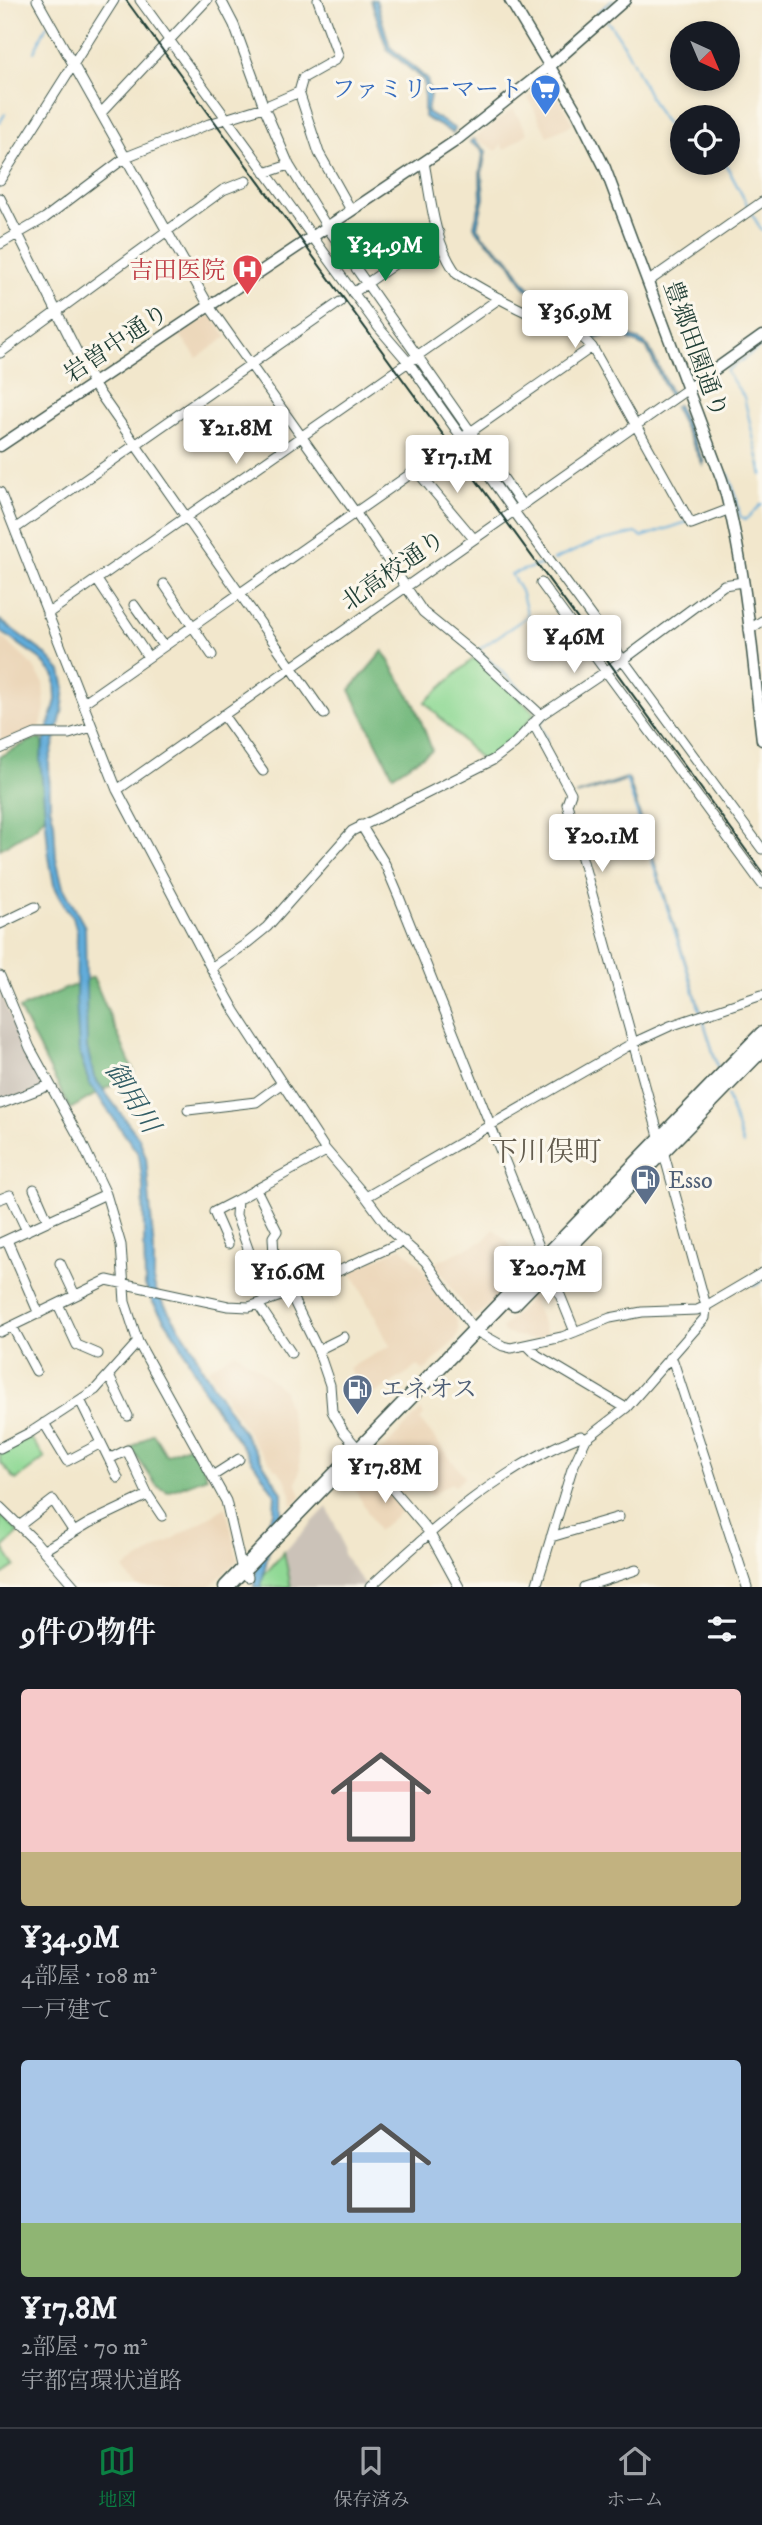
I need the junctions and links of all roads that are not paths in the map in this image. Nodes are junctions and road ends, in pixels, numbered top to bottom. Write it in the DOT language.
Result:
graph roads {
  1 [pos="37,0"];
  2 [pos="114,0"];
  3 [pos="140,0"];
  4 [pos="207,0"];
  5 [pos="221,0"];
  6 [pos="317,0"];
  7 [pos="510,0"];
  8 [pos="625,0"];
  9 [pos="168,41"];
  10 [pos="74,66"];
  11 [pos="550,66"];
  12 [pos="299,92"];
  13 [pos="264,107"];
  14 [pos="101,113"];
  15 [pos="226,120"];
  16 [pos="127,158"];
  17 [pos="424,162"];
  18 [pos="4,165"];
  19 [pos="289,165"];
  20 [pos="265,173"];
  21 [pos="0,180"];
  22 [pos="246,181"];
  23 [pos="0,198"];
  24 [pos="762,202"];
  25 [pos="351,210"];
  26 [pos="327,227"];
  27 [pos="167,230"];
  28 [pos="439,233"];
  29 [pos="18,234"];
  30 [pos="312,236"];
  31 [pos="0,244"];
  32 [pos="649,281"];
  33 [pos="367,283"];
  34 [pos="354,293"];
  35 [pos="500,298"];
  36 [pos="340,302"];
  37 [pos="209,306"];
  38 [pos="57,312"];
  39 [pos="762,336"];
  40 [pos="592,347"];
  41 [pos="0,353"];
  42 [pos="418,356"];
  43 [pos="409,363"];
  44 [pos="250,364"];
  45 [pos="93,384"];
  46 [pos="689,388"];
  47 [pos="636,425"];
  48 [pos="471,431"];
  49 [pos="302,438"];
  50 [pos="462,438"];
  51 [pos="135,444"];
  52 [pos="0,446"];
  53 [pos="416,470"];
  54 [pos="0,492"];
  55 [pos="518,508"];
  56 [pos="730,509"];
  57 [pos="355,512"];
  58 [pos="187,518"];
  59 [pos="16,528"];
  60 [pos="474,539"];
  61 [pos="97,580"];
  62 [pos="743,582"];
  63 [pos="164,583"];
  64 [pos="541,583"];
  65 [pos="406,587"];
  66 [pos="239,593"];
  67 [pos="134,606"];
  68 [pos="47,614"];
  69 [pos="762,621"];
  70 [pos="191,626"];
  71 [pos="749,630"];
  72 [pos="163,646"];
  73 [pos="212,655"];
  74 [pos="148,657"];
  75 [pos="623,660"];
  76 [pos="291,667"];
  77 [pos="606,672"];
  78 [pos="83,703"];
  79 [pos="324,714"];
  80 [pos="223,715"];
  81 [pos="541,715"];
  82 [pos="533,723"];
  83 [pos="92,727"];
  84 [pos="762,740"];
  85 [pos="0,749"];
  86 [pos="263,771"];
  87 [pos="117,790"];
  88 [pos="361,825"];
  89 [pos="762,849"];
  90 [pos="762,884"];
  91 [pos="35,907"];
  92 [pos="0,924"];
  93 [pos="211,968"];
  94 [pos="0,976"];
  95 [pos="762,995"];
  96 [pos="762,1034"];
  97 [pos="633,1042"];
  98 [pos="762,1049"];
  99 [pos="282,1083"];
  100 [pos="50,1085"];
  101 [pos="0,1104"];
  102 [pos="188,1110"];
  103 [pos="491,1126"];
  104 [pos="661,1146"];
  105 [pos="326,1151"];
  106 [pos="34,1189"];
  107 [pos="256,1189"];
  108 [pos="106,1195"];
  109 [pos="366,1197"];
  110 [pos="0,1199"];
  111 [pos="237,1200"];
  112 [pos="48,1221"];
  113 [pos="27,1231"];
  114 [pos="404,1241"];
  115 [pos="3,1242"];
  116 [pos="228,1244"];
  117 [pos="60,1263"];
  118 [pos="546,1263"];
  119 [pos="762,1273"];
  120 [pos="125,1283"];
  121 [pos="289,1293"];
  122 [pos="75,1295"];
  123 [pos="58,1304"];
  124 [pos="258,1304"];
  125 [pos="706,1306"];
  126 [pos="39,1314"];
  127 [pos="12,1326"];
  128 [pos="0,1332"];
  129 [pos="575,1332"];
  130 [pos="479,1333"];
  131 [pos="344,1337"];
  132 [pos="138,1342"];
  133 [pos="527,1345"];
  134 [pos="318,1350"];
  135 [pos="291,1353"];
  136 [pos="98,1354"];
  137 [pos="669,1358"];
  138 [pos="36,1371"];
  139 [pos="108,1376"];
  140 [pos="80,1400"];
  141 [pos="626,1408"];
  142 [pos="128,1416"];
  143 [pos="44,1423"];
  144 [pos="586,1439"];
  145 [pos="101,1443"];
  146 [pos="0,1448"];
  147 [pos="361,1454"];
  148 [pos="109,1459"];
  149 [pos="239,1460"];
  150 [pos="214,1475"];
  151 [pos="118,1478"];
  152 [pos="148,1495"];
  153 [pos="0,1507"];
  154 [pos="162,1516"];
  155 [pos="619,1517"];
  156 [pos="19,1526"];
  157 [pos="74,1532"];
  158 [pos="429,1532"];
  159 [pos="551,1537"];
  160 [pos="44,1550"];
  161 [pos="636,1570"];
  162 [pos="243,1578"];
  163 [pos="75,1587"];
  164 [pos="226,1587"];
  165 [pos="370,1587"];
  166 [pos="459,1587"];
  167 [pos="536,1587"];
  168 [pos="584,1587"];
  169 [pos="747,1587"];
  1 -- 10 [label="street"];
  2 -- 10 [label="street"];
  3 -- 9 [label="street"];
  4 -- 9 [label="street"];
  5 -- 13 [label="street"];
  6 -- 12 [label="street"];
  7 -- 11 [label="street, 豊郷田園通り"];
  8 -- 11 [label="street, 岩曽中通り"];
  9 -- 14 [label="street"];
  9 -- 15 [label="street"];
  10 -- 14 [label="street"];
  10 -- 18 [label="street"];
  11 -- 17 [label="street, 岩曽中通り"];
  11 -- 32 [label="street, 豊郷田園通り"];
  12 -- 13 [label="street"];
  12 -- 25 [label="street"];
  13 -- 15 [label="street"];
  13 -- 19 [label="street"];
  14 -- 16 [label="street"];
  15 -- 16 [label="street"];
  15 -- 20 [label="street"];
  16 -- 27 [label="street"];
  16 -- 29 [label="street"];
  17 -- 25 [label="street, 岩曽中通り"];
  17 -- 28 [label="street"];
  18 -- 21 [label="street"];
  19 -- 20 [label="street"];
  19 -- 26 [label="street"];
  20 -- 30 [label="street"];
  22 -- 27 [label="street"];
  23 -- 29 [label="street"];
  24 -- 32 [label="street"];
  25 -- 26 [label="street, 岩曽中通り"];
  26 -- 30 [label="street, 岩曽中通り"];
  26 -- 33 [label="street"];
  27 -- 37 [label="street"];
  27 -- 38 [label="street"];
  28 -- 33 [label="street"];
  28 -- 35 [label="street"];
  29 -- 31 [label="street"];
  29 -- 38 [label="street"];
  30 -- 34 [label="street"];
  30 -- 37 [label="street, 岩曽中通り"];
  32 -- 46 [label="street, 豊郷田園通り"];
  33 -- 34 [label="street"];
  33 -- 42 [label="street"];
  34 -- 43 [label="street"];
  35 -- 40 [label="street"];
  35 -- 42 [label="street"];
  36 -- 44 [label="street"];
  37 -- 44 [label="street"];
  37 -- 45 [label="street, 岩曽中通り"];
  38 -- 41 [label="street"];
  38 -- 45 [label="street"];
  39 -- 46 [label="street, 北高校通り"];
  40 -- 47 [label="street"];
  40 -- 48 [label="street"];
  42 -- 43 [label="street"];
  42 -- 48 [label="street"];
  43 -- 49 [label="street"];
  43 -- 50 [label="street"];
  44 -- 49 [label="street"];
  44 -- 51 [label="street"];
  45 -- 51 [label="street"];
  45 -- 52 [label="street, 岩曽中通り"];
  46 -- 47 [label="street, 北高校通り"];
  46 -- 56 [label="street, 豊郷田園通り"];
  47 -- 55 [label="street, 北高校通り"];
  47 -- 56 [label="street"];
  48 -- 50 [label="street"];
  48 -- 55 [label="street"];
  49 -- 57 [label="street"];
  49 -- 58 [label="street"];
  50 -- 53 [label="street"];
  50 -- 55 [label="street"];
  51 -- 58 [label="street"];
  51 -- 59 [label="street"];
  53 -- 57 [label="street"];
  53 -- 60 [label="street"];
  54 -- 59 [label="street"];
  55 -- 60 [label="street, 北高校通り"];
  55 -- 75 [label="street"];
  56 -- 62 [label="street, 豊郷田園通り"];
  57 -- 65 [label="street"];
  57 -- 66 [label="street"];
  58 -- 61 [label="street"];
  58 -- 66 [label="street"];
  59 -- 68 [label="street"];
  60 -- 65 [label="street, 北高校通り"];
  61 -- 68 [label="street"];
  61 -- 74 [label="street"];
  62 -- 71 [label="street, 豊郷田園通り"];
  62 -- 75 [label="street"];
  63 -- 70 [label="street"];
  64 -- 77 [label="street"];
  65 -- 76 [label="street, 北高校通り"];
  65 -- 81 [label="street"];
  66 -- 70 [label="street"];
  66 -- 76 [label="street"];
  67 -- 72 [label="street"];
  68 -- 78 [label="street"];
  69 -- 71 [label="street"];
  70 -- 72 [label="street"];
  70 -- 73 [label="street"];
  71 -- 84 [label="street, 豊郷田園通り"];
  72 -- 74 [label="street"];
  74 -- 78 [label="street"];
  75 -- 77 [label="street"];
  75 -- 89 [label="street"];
  76 -- 79 [label="street"];
  76 -- 80 [label="street, 北高校通り"];
  77 -- 81 [label="street"];
  77 -- 90 [label="street"];
  78 -- 83 [label="street"];
  80 -- 86 [label="street"];
  80 -- 87 [label="street, 北高校通り"];
  81 -- 82 [label="street"];
  82 -- 88 [label="street"];
  82 -- 97 [label="street"];
  83 -- 85 [label="street"];
  83 -- 87 [label="street"];
  87 -- 93 [label="street"];
  88 -- 93 [label="street"];
  88 -- 103 [label="street"];
  91 -- 92 [label="street"];
  93 -- 99 [label="street"];
  94 -- 100 [label="street"];
  95 -- 97 [label="street"];
  96 -- 104 [label="highway"];
  97 -- 103 [label="street"];
  97 -- 104 [label="street"];
  98 -- 104 [label="highway"];
  99 -- 102 [label="street"];
  99 -- 105 [label="street"];
  100 -- 101 [label="street"];
  100 -- 108 [label="street"];
  103 -- 109 [label="street"];
  103 -- 118 [label="street"];
  104 -- 118 [label="highway"];
  104 -- 125 [label="street"];
  105 -- 107 [label="street"];
  105 -- 109 [label="street"];
  106 -- 112 [label="street"];
  107 -- 111 [label="street"];
  107 -- 121 [label="street"];
  108 -- 112 [label="street"];
  108 -- 120 [label="street"];
  109 -- 114 [label="street"];
  110 -- 113 [label="street"];
  111 -- 116 [label="street"];
  111 -- 121 [label="street"];
  112 -- 113 [label="street"];
  113 -- 115 [label="street"];
  114 -- 121 [label="street"];
  114 -- 130 [label="street"];
  115 -- 126 [label="street"];
  117 -- 122 [label="street"];
  118 -- 129 [label="street"];
  118 -- 130 [label="highway"];
  119 -- 125 [label="street"];
  120 -- 122 [label="street"];
  120 -- 124 [label="street"];
  120 -- 132 [label="street"];
  121 -- 124 [label="street"];
  121 -- 134 [label="street"];
  122 -- 123 [label="street"];
  123 -- 126 [label="street"];
  123 -- 136 [label="street"];
  124 -- 135 [label="street"];
  125 -- 129 [label="street"];
  125 -- 137 [label="street"];
  126 -- 127 [label="street"];
  127 -- 128 [label="street"];
  127 -- 138 [label="street"];
  129 -- 133 [label="street"];
  130 -- 133 [label="street"];
  130 -- 147 [label="highway"];
  131 -- 134 [label="street"];
  132 -- 139 [label="street"];
  132 -- 150 [label="street"];
  133 -- 141 [label="street"];
  134 -- 147 [label="street"];
  137 -- 141 [label="street"];
  137 -- 169 [label="street"];
  139 -- 140 [label="street"];
  139 -- 142 [label="street"];
  140 -- 143 [label="street"];
  140 -- 145 [label="street"];
  141 -- 144 [label="street"];
  143 -- 145 [label="street"];
  143 -- 146 [label="street"];
  144 -- 158 [label="street"];
  144 -- 159 [label="street"];
  145 -- 148 [label="street"];
  147 -- 158 [label="street"];
  147 -- 162 [label="highway"];
  148 -- 151 [label="street"];
  148 -- 152 [label="street"];
  149 -- 150 [label="street"];
  150 -- 162 [label="street"];
  152 -- 154 [label="street"];
  152 -- 157 [label="street"];
  153 -- 156 [label="street"];
  155 -- 159 [label="street"];
  156 -- 157 [label="street"];
  156 -- 160 [label="street"];
  157 -- 160 [label="street"];
  158 -- 165 [label="street"];
  158 -- 166 [label="street"];
  159 -- 167 [label="street"];
  160 -- 163 [label="street"];
  161 -- 168 [label="street"];
  162 -- 164 [label="highway"];
}
